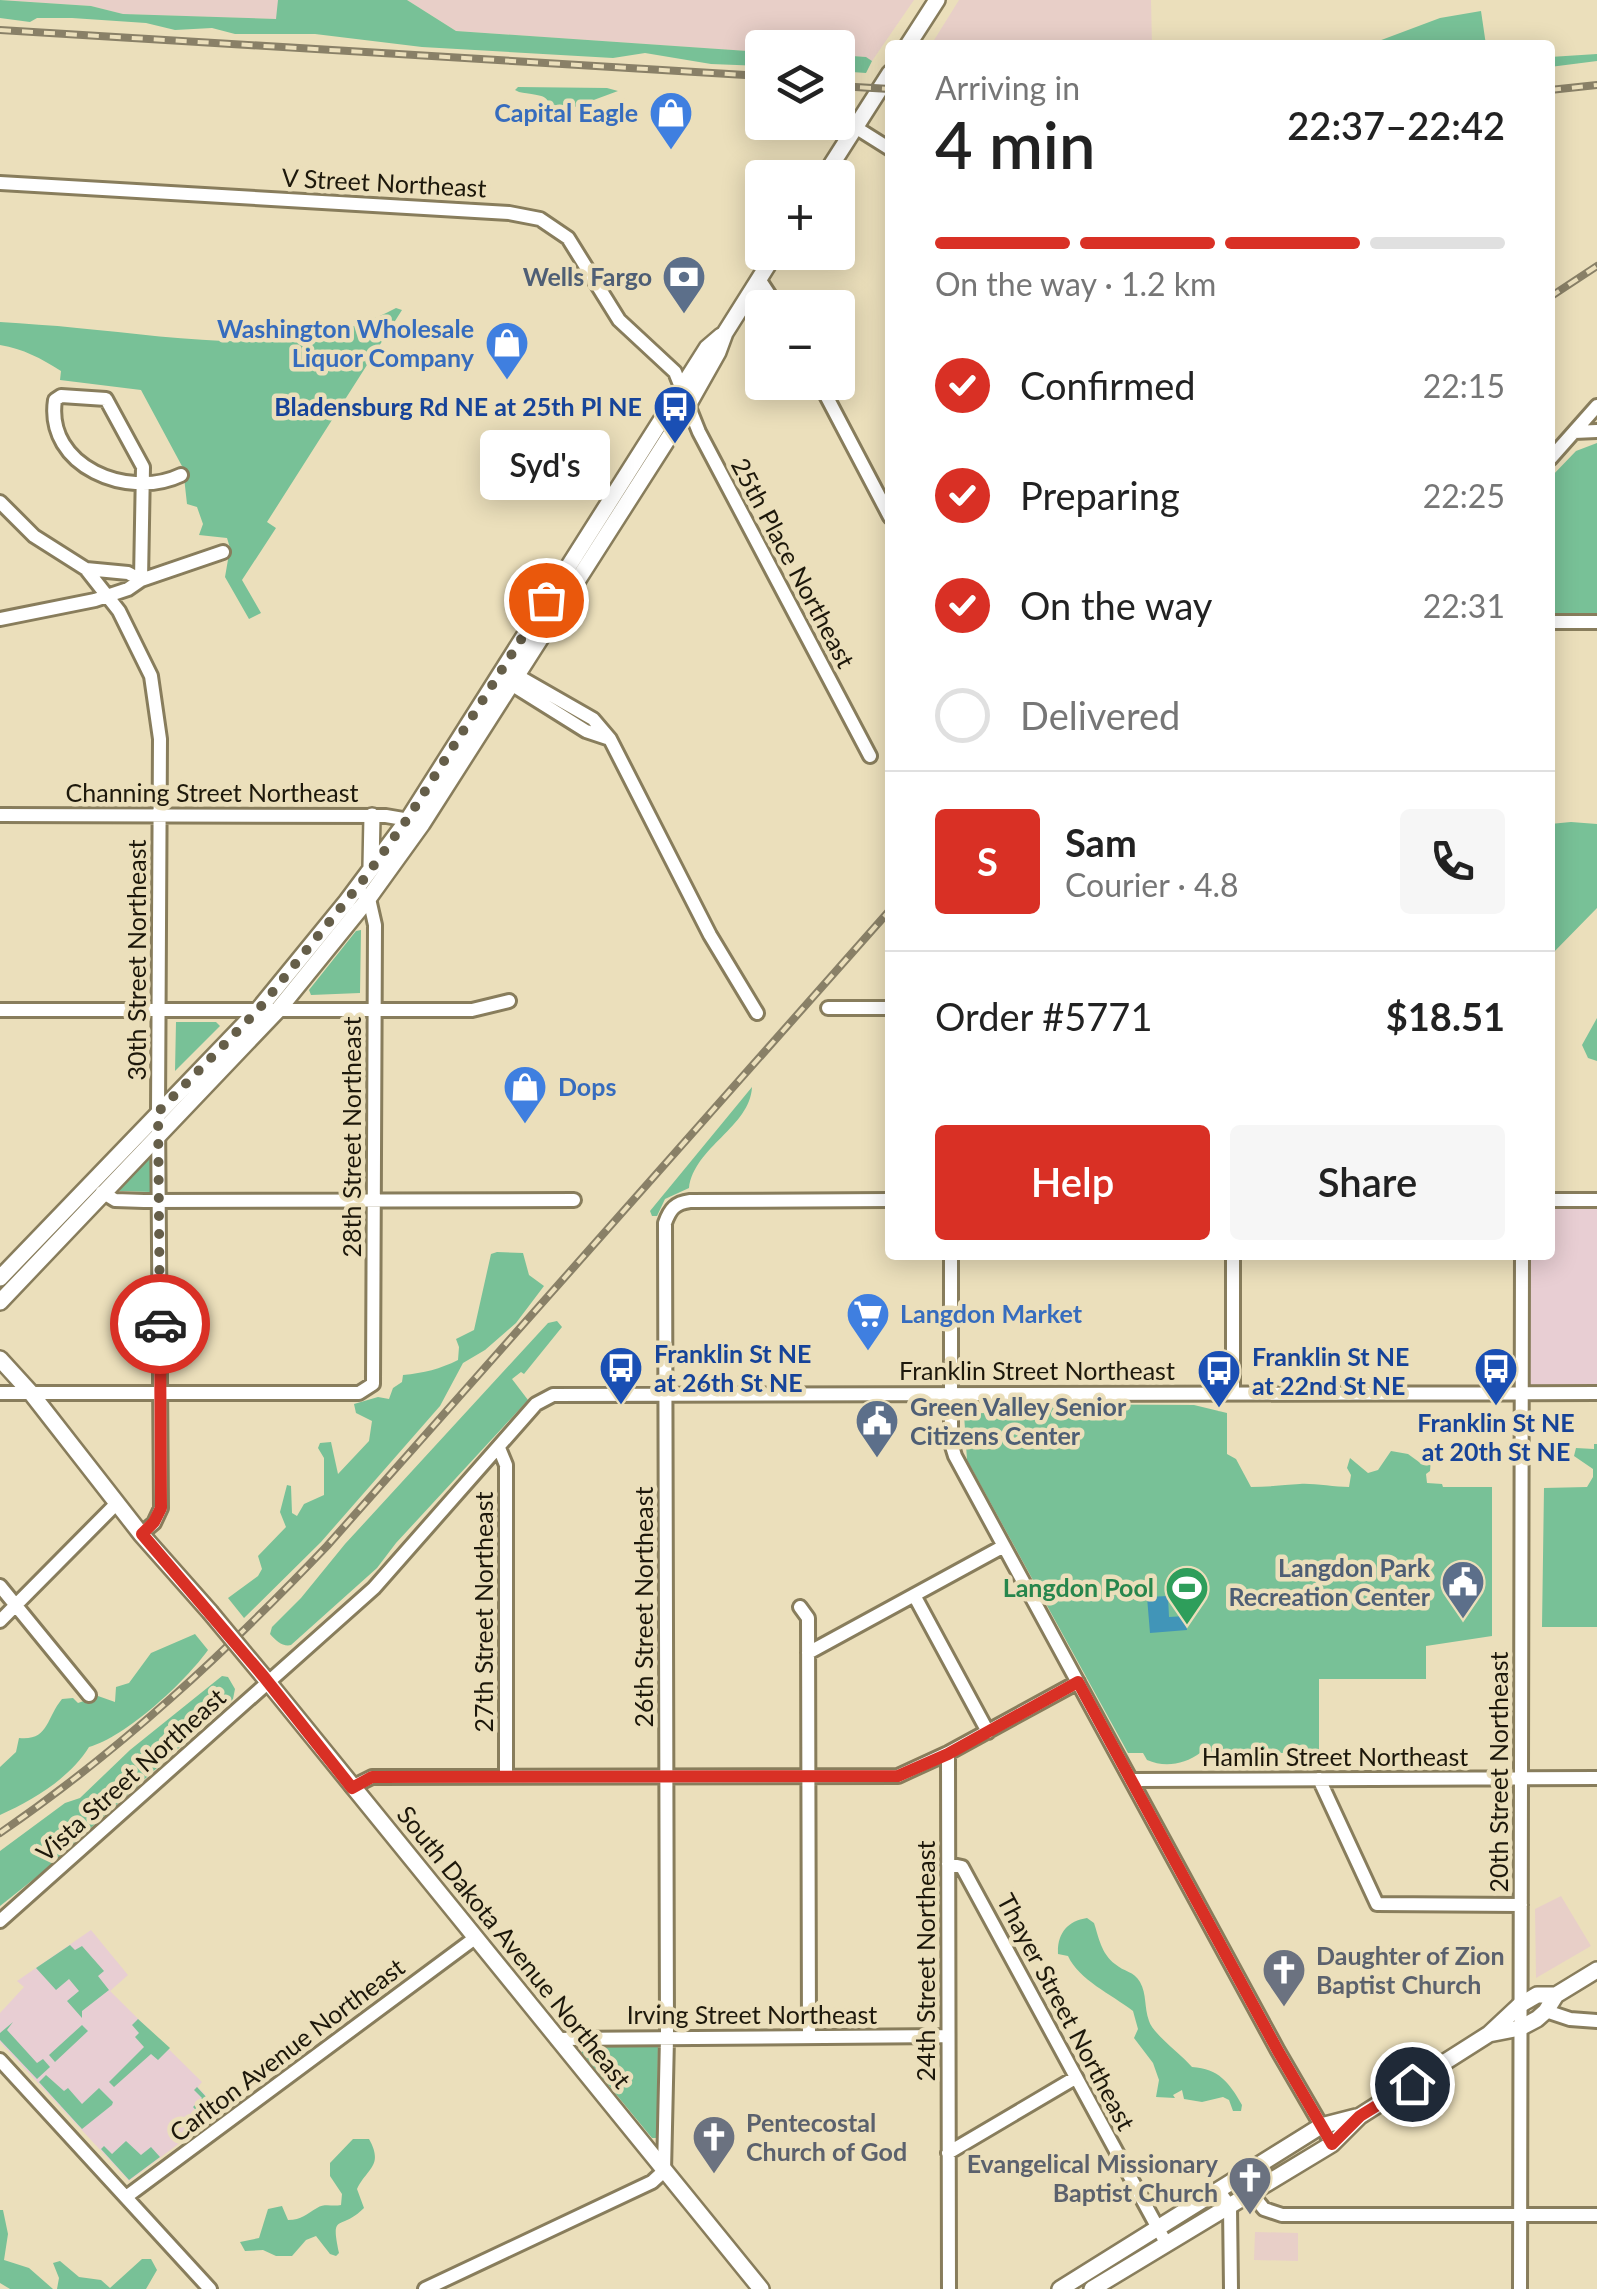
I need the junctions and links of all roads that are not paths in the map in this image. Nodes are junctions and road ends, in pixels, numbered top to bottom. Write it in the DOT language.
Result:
graph roads {
  1 [pos="937,0"];
  2 [pos="911,40"];
  3 [pos="885,81"];
  4 [pos="856,127"];
  5 [pos="885,146"];
  6 [pos="835,160"];
  7 [pos="0,183"];
  8 [pos="765,270"];
  9 [pos="759,279"];
  10 [pos="766,290"];
  11 [pos="724,333"];
  12 [pos="681,389"];
  13 [pos="828,400"];
  14 [pos="688,406"];
  15 [pos="1597,406"];
  16 [pos="1597,431"];
  17 [pos="1574,432"];
  18 [pos="1555,453"];
  19 [pos="181,475"];
  20 [pos="141,485"];
  21 [pos="0,502"];
  22 [pos="885,509"];
  23 [pos="588,549"];
  24 [pos="224,552"];
  25 [pos="86,569"];
  26 [pos="141,580"];
  27 [pos="107,597"];
  28 [pos="0,619"];
  29 [pos="1555,622"];
  30 [pos="1597,622"];
  31 [pos="507,676"];
  32 [pos="870,756"];
  33 [pos="160,815"];
  34 [pos="0,816"];
  35 [pos="372,816"];
  36 [pos="415,821"];
  37 [pos="371,870"];
  38 [pos="362,893"];
  39 [pos="509,1001"];
  40 [pos="828,1008"];
  41 [pos="885,1008"];
  42 [pos="0,1010"];
  43 [pos="161,1010"];
  44 [pos="258,1010"];
  45 [pos="278,1010"];
  46 [pos="375,1010"];
  47 [pos="757,1013"];
  48 [pos="158,1112"];
  49 [pos="158,1134"];
  50 [pos="102,1192"];
  51 [pos="374,1200"];
  52 [pos="574,1200"];
  53 [pos="885,1200"];
  54 [pos="1555,1200"];
  55 [pos="1597,1200"];
  56 [pos="160,1201"];
  57 [pos="951,1260"];
  58 [pos="1233,1260"];
  59 [pos="1522,1260"];
  60 [pos="0,1278"];
  61 [pos="0,1302"];
  62 [pos="0,1359"];
  63 [pos="0,1393"];
  64 [pos="31,1393"];
  65 [pos="160,1393"];
  66 [pos="666,1393"];
  67 [pos="951,1393"];
  68 [pos="1232,1393"];
  69 [pos="1521,1393"];
  70 [pos="1597,1394"];
  71 [pos="500,1448"];
  72 [pos="116,1504"];
  73 [pos="142,1534"];
  74 [pos="1004,1546"];
  75 [pos="0,1586"];
  76 [pos="914,1595"];
  77 [pos="16,1605"];
  78 [pos="800,1607"];
  79 [pos="0,1621"];
  80 [pos="808,1653"];
  81 [pos="267,1680"];
  82 [pos="1078,1682"];
  83 [pos="89,1695"];
  84 [pos="988,1732"];
  85 [pos="948,1754"];
  86 [pos="808,1777"];
  87 [pos="506,1778"];
  88 [pos="666,1778"];
  89 [pos="1597,1778"];
  90 [pos="1320,1779"];
  91 [pos="1522,1779"];
  92 [pos="1133,1780"];
  93 [pos="352,1788"];
  94 [pos="948,1864"];
  95 [pos="1521,1905"];
  96 [pos="0,1921"];
  97 [pos="475,1938"];
  98 [pos="1597,1970"];
  99 [pos="1556,1995"];
  100 [pos="1520,2005"];
  101 [pos="1546,2012"];
  102 [pos="1597,2021"];
  103 [pos="1520,2028"];
  104 [pos="1489,2034"];
  105 [pos="948,2036"];
  106 [pos="808,2037"];
  107 [pos="667,2038"];
  108 [pos="557,2039"];
  109 [pos="0,2061"];
  110 [pos="1076,2078"];
  111 [pos="1360,2116"];
  112 [pos="1321,2126"];
  113 [pos="1332,2144"];
  114 [pos="948,2153"];
  115 [pos="664,2171"];
  116 [pos="1219,2190"];
  117 [pos="1251,2193"];
  118 [pos="126,2197"];
  119 [pos="1230,2207"];
  120 [pos="1521,2214"];
  121 [pos="1597,2214"];
  122 [pos="1157,2228"];
  123 [pos="1166,2244"];
  124 [pos="210,2289"];
  125 [pos="426,2289"];
  126 [pos="761,2289"];
  127 [pos="949,2289"];
  128 [pos="1060,2289"];
  129 [pos="1092,2289"];
  130 [pos="1231,2289"];
  131 [pos="1520,2289"];
  1 -- 2 [label="main road"];
  3 -- 4 [label="main road"];
  4 -- 5 [label="street"];
  4 -- 6 [label="main road"];
  7 -- 12 [label="street, V Street Northeast"];
  8 -- 9 [label="main road"];
  9 -- 10 [label="street"];
  9 -- 11 [label="main road"];
  11 -- 12 [label="main road"];
  11 -- 14 [label="main road"];
  12 -- 14 [label="street, 25th Place Northeast"];
  12 -- 23 [label="main road"];
  13 -- 22 [label="street"];
  14 -- 23 [label="main road"];
  14 -- 32 [label="street, 25th Place Northeast"];
  15 -- 17 [label="street"];
  16 -- 17 [label="street"];
  17 -- 18 [label="street"];
  19 -- 20 [label="street"];
  20 -- 20 [label="street"];
  20 -- 26 [label="street"];
  21 -- 25 [label="street, 30th Street Northeast"];
  23 -- 31 [label="main road"];
  24 -- 26 [label="street"];
  25 -- 26 [label="street"];
  25 -- 27 [label="street, 30th Street Northeast"];
  26 -- 27 [label="street"];
  27 -- 28 [label="street"];
  27 -- 33 [label="street, 30th Street Northeast"];
  29 -- 30 [label="street"];
  31 -- 36 [label="main road"];
  31 -- 47 [label="street"];
  33 -- 34 [label="street, Channing Street Northeast"];
  33 -- 35 [label="street, Channing Street Northeast"];
  33 -- 43 [label="street, 30th Street Northeast"];
  35 -- 36 [label="street, Channing Street Northeast"];
  35 -- 37 [label="main road"];
  36 -- 37 [label="main road"];
  36 -- 38 [label="main road"];
  37 -- 38 [label="main road"];
  38 -- 44 [label="main road"];
  38 -- 45 [label="main road"];
  38 -- 46 [label="street, 28th Street Northeast"];
  39 -- 46 [label="street"];
  40 -- 41 [label="street"];
  42 -- 43 [label="street"];
  43 -- 44 [label="street"];
  43 -- 48 [label="street, 30th Street Northeast"];
  44 -- 45 [label="street"];
  44 -- 48 [label="main road"];
  45 -- 46 [label="street"];
  45 -- 49 [label="main road"];
  46 -- 51 [label="street, 28th Street Northeast"];
  48 -- 49 [label="street, 30th Street Northeast"];
  48 -- 60 [label="main road"];
  49 -- 50 [label="main road"];
  49 -- 56 [label="street, 30th Street Northeast"];
  50 -- 56 [label="street"];
  50 -- 61 [label="main road"];
  51 -- 52 [label="street"];
  51 -- 56 [label="street"];
  51 -- 65 [label="street, 28th Street Northeast"];
  53 -- 66 [label="street, 26th Street Northeast"];
  54 -- 55 [label="street"];
  56 -- 65 [label="street, 30th Street Northeast"];
  57 -- 67 [label="street"];
  58 -- 68 [label="street"];
  59 -- 69 [label="street, 20th Street Northeast"];
  62 -- 64 [label="main road, South Dakota Avenue Northeast"];
  63 -- 64 [label="street"];
  64 -- 65 [label="street"];
  64 -- 72 [label="main road, South Dakota Avenue Northeast"];
  65 -- 73 [label="street, 30th Street Northeast"];
  66 -- 67 [label="street, Franklin Street Northeast"];
  66 -- 71 [label="street, Franklin Street Northeast"];
  66 -- 88 [label="street, 26th Street Northeast"];
  67 -- 68 [label="street, Franklin Street Northeast"];
  67 -- 74 [label="street"];
  68 -- 69 [label="street, Franklin Street Northeast"];
  69 -- 70 [label="street, Franklin Street Northeast"];
  69 -- 91 [label="street, 20th Street Northeast"];
  71 -- 81 [label="street, Vista Street Northeast"];
  71 -- 87 [label="street, 27th Street Northeast"];
  72 -- 73 [label="main road, South Dakota Avenue Northeast"];
  72 -- 77 [label="street"];
  73 -- 81 [label="main road, South Dakota Avenue Northeast, bridge"];
  74 -- 76 [label="street"];
  74 -- 82 [label="street"];
  75 -- 77 [label="street"];
  76 -- 80 [label="street"];
  76 -- 84 [label="street"];
  77 -- 79 [label="street"];
  77 -- 83 [label="street"];
  78 -- 80 [label="street"];
  80 -- 86 [label="street"];
  81 -- 93 [label="main road, South Dakota Avenue Northeast"];
  81 -- 96 [label="street, Vista Street Northeast"];
  82 -- 84 [label="street"];
  82 -- 92 [label="street"];
  84 -- 85 [label="street"];
  85 -- 86 [label="street"];
  85 -- 94 [label="street, 24th Street Northeast"];
  86 -- 88 [label="street"];
  86 -- 106 [label="street"];
  87 -- 88 [label="street"];
  87 -- 93 [label="street"];
  88 -- 107 [label="street, 26th Street Northeast"];
  89 -- 91 [label="street, Hamlin Street Northeast"];
  90 -- 91 [label="street, Hamlin Street Northeast"];
  90 -- 92 [label="street, Hamlin Street Northeast"];
  90 -- 95 [label="street"];
  91 -- 95 [label="street, 20th Street Northeast"];
  92 -- 112 [label="street"];
  93 -- 97 [label="main road, South Dakota Avenue Northeast"];
  94 -- 105 [label="street, 24th Street Northeast"];
  94 -- 110 [label="street, Thayer Street Northeast"];
  95 -- 100 [label="street, 20th Street Northeast"];
  97 -- 108 [label="main road, South Dakota Avenue Northeast"];
  97 -- 118 [label="street, Carlton Avenue Northeast"];
  98 -- 99 [label="main road"];
  99 -- 100 [label="main road"];
  99 -- 101 [label="main road"];
  100 -- 103 [label="street, 20th Street Northeast"];
  100 -- 104 [label="main road"];
  101 -- 102 [label="street"];
  101 -- 103 [label="main road"];
  103 -- 104 [label="main road"];
  103 -- 120 [label="street, 20th Street Northeast"];
  104 -- 111 [label="main road"];
  105 -- 106 [label="street, Irving Street Northeast"];
  105 -- 114 [label="street, 24th Street Northeast"];
  106 -- 107 [label="street, Irving Street Northeast"];
  107 -- 108 [label="street, Irving Street Northeast"];
  107 -- 115 [label="street, 26th Street Northeast"];
  108 -- 115 [label="main road, South Dakota Avenue Northeast"];
  109 -- 118 [label="street"];
  110 -- 114 [label="street"];
  110 -- 122 [label="street, Thayer Street Northeast"];
  111 -- 112 [label="main road"];
  111 -- 113 [label="main road"];
  112 -- 113 [label="street"];
  112 -- 116 [label="main road"];
  113 -- 117 [label="main road"];
  114 -- 127 [label="street, 24th Street Northeast"];
  115 -- 125 [label="street"];
  115 -- 126 [label="main road, South Dakota Avenue Northeast"];
  116 -- 119 [label="street"];
  116 -- 122 [label="main road"];
  117 -- 119 [label="main road"];
  117 -- 120 [label="street"];
  118 -- 124 [label="street"];
  119 -- 123 [label="main road"];
  119 -- 130 [label="street"];
  120 -- 121 [label="street"];
  120 -- 131 [label="street, 20th Street Northeast"];
  122 -- 123 [label="street, Thayer Street Northeast"];
  122 -- 128 [label="main road"];
  123 -- 129 [label="main road"];
}
